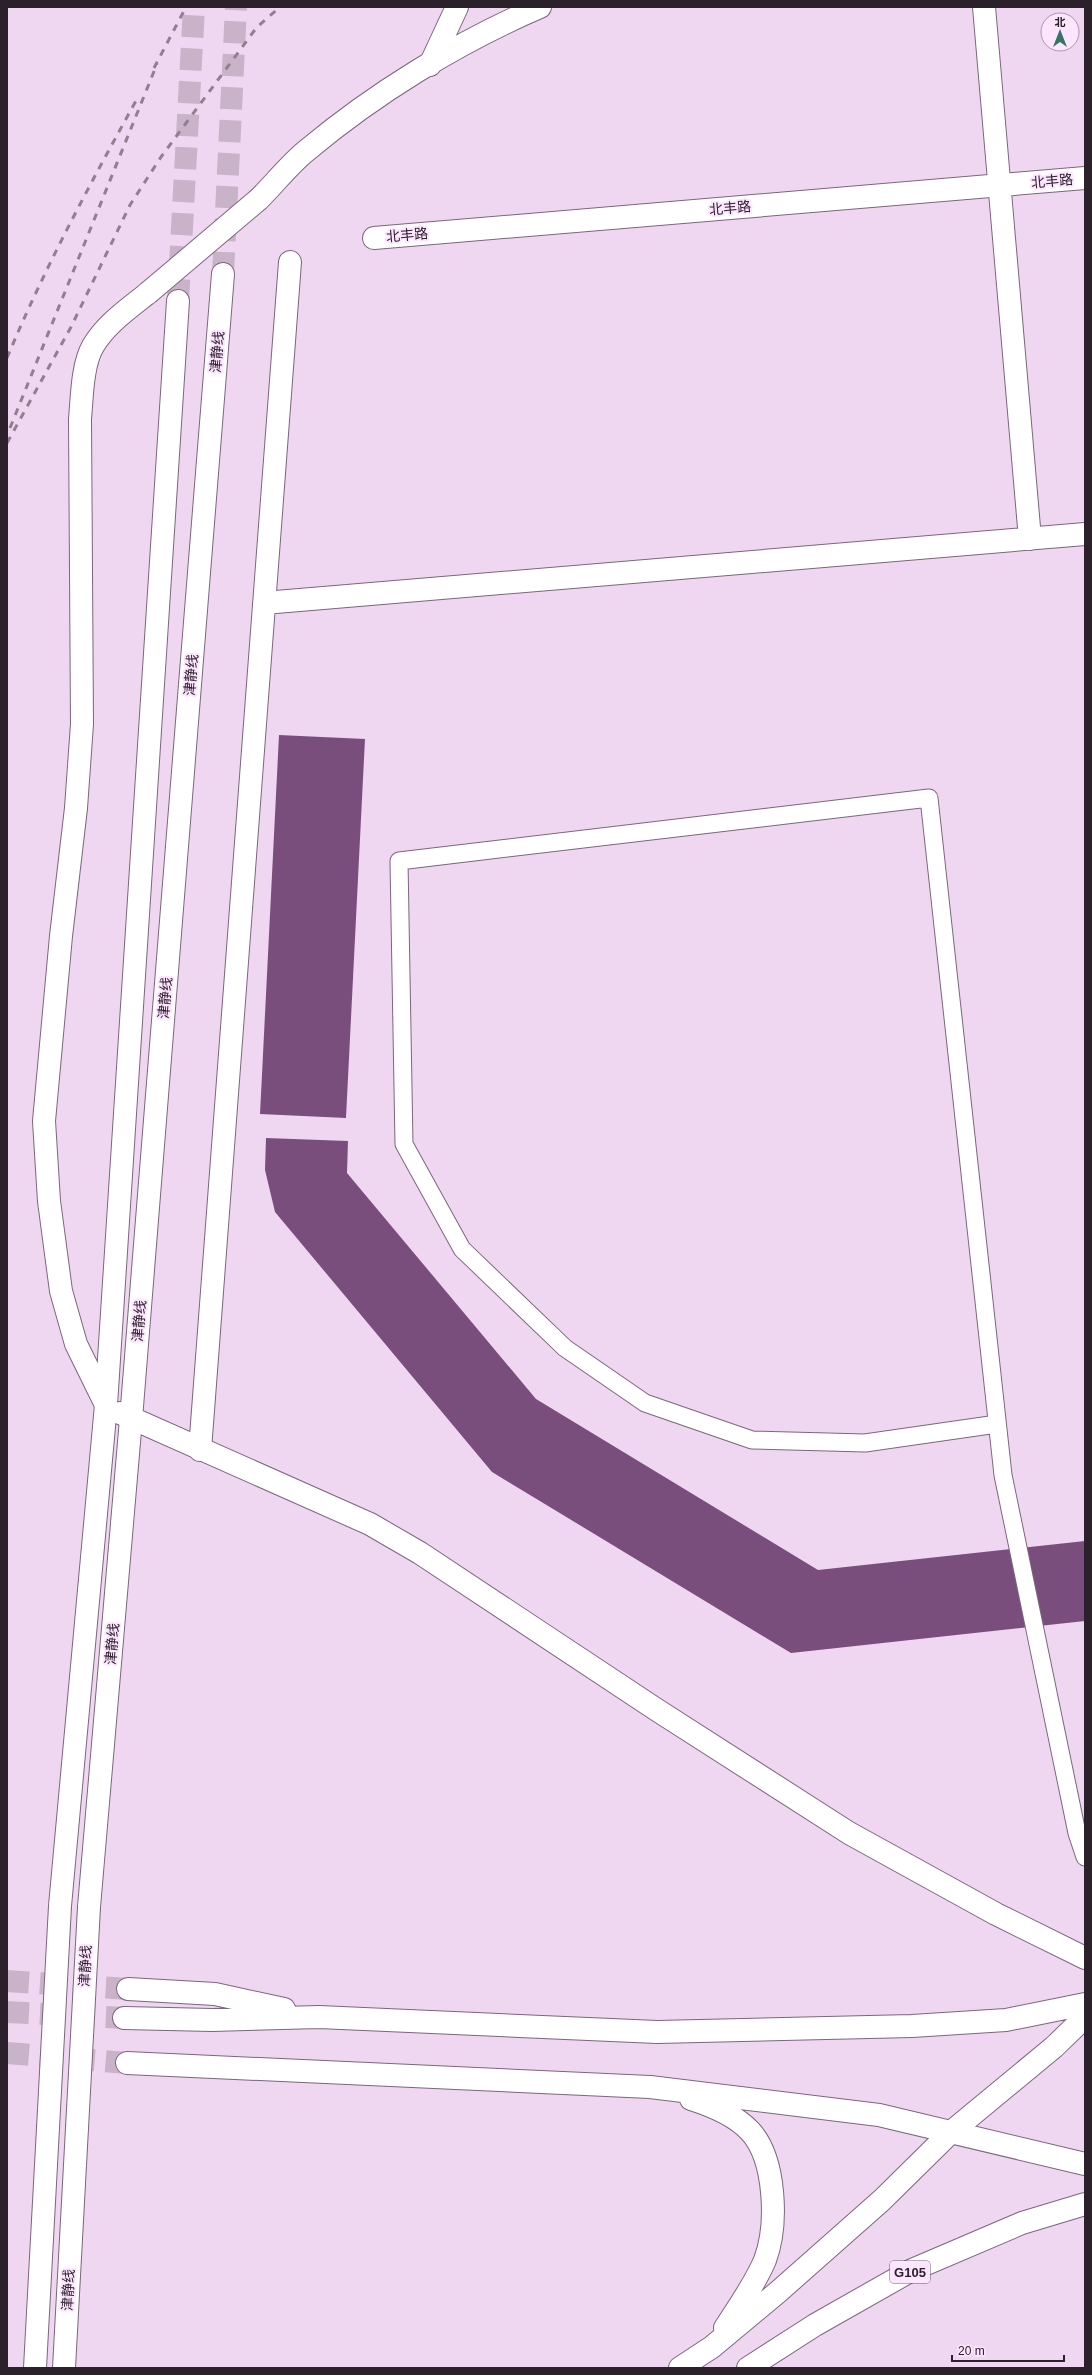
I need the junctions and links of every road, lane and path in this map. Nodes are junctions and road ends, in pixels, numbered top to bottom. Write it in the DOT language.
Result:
graph roads {
  1 [pos="457,7"];
  2 [pos="540,7"];
  3 [pos="984,7"];
  4 [pos="430,65"];
  5 [pos="1085,178"];
  6 [pos="1001,185"];
  7 [pos="374,238"];
  8 [pos="290,262"];
  9 [pos="223,274"];
  10 [pos="178,301"];
  11 [pos="1085,534"];
  12 [pos="1030,539"];
  13 [pos="264,603"];
  14 [pos="106,1405"];
  15 [pos="131,1419"];
  16 [pos="997,1424"];
  17 [pos="200,1450"];
  18 [pos="1085,1857"];
  19 [pos="1085,1958"];
  20 [pos="128,1989"];
  21 [pos="1085,2004"];
  22 [pos="319,2017"];
  23 [pos="1085,2017"];
  24 [pos="124,2018"];
  25 [pos="127,2063"];
  26 [pos="650,2087"];
  27 [pos="950,2134"];
  28 [pos="1085,2164"];
  29 [pos="1085,2204"];
  30 [pos="712,2347"];
  31 [pos="35,2368"];
  32 [pos="64,2368"];
  33 [pos="680,2368"];
  34 [pos="748,2368"];
  1 -- 4 [label="main road"];
  2 -- 4 [label="main road"];
  3 -- 6 [label="main road"];
  4 -- 14 [label="main road, bridge"];
  5 -- 6 [label="main road, 北丰路"];
  6 -- 7 [label="main road, 北丰路"];
  6 -- 12 [label="main road"];
  8 -- 13 [label="main road"];
  9 -- 15 [label="main road, 津静线"];
  10 -- 14 [label="main road, 津静线"];
  11 -- 12 [label="main road"];
  12 -- 13 [label="main road"];
  13 -- 17 [label="main road"];
  14 -- 15 [label="main road"];
  14 -- 31 [label="main road, 津静线, bridge"];
  15 -- 17 [label="main road"];
  15 -- 32 [label="main road, 津静线, bridge"];
  16 -- 16 [label="lane"];
  16 -- 18 [label="lane"];
  17 -- 19 [label="main road"];
  20 -- 22 [label="main road"];
  21 -- 22 [label="main road"];
  22 -- 24 [label="main road"];
  23 -- 27 [label="main road"];
  25 -- 26 [label="main road"];
  26 -- 27 [label="main road"];
  26 -- 30 [label="main road"];
  27 -- 28 [label="main road"];
  27 -- 30 [label="main road"];
  29 -- 34 [label="main road, G105"];
  30 -- 33 [label="main road"];
}
